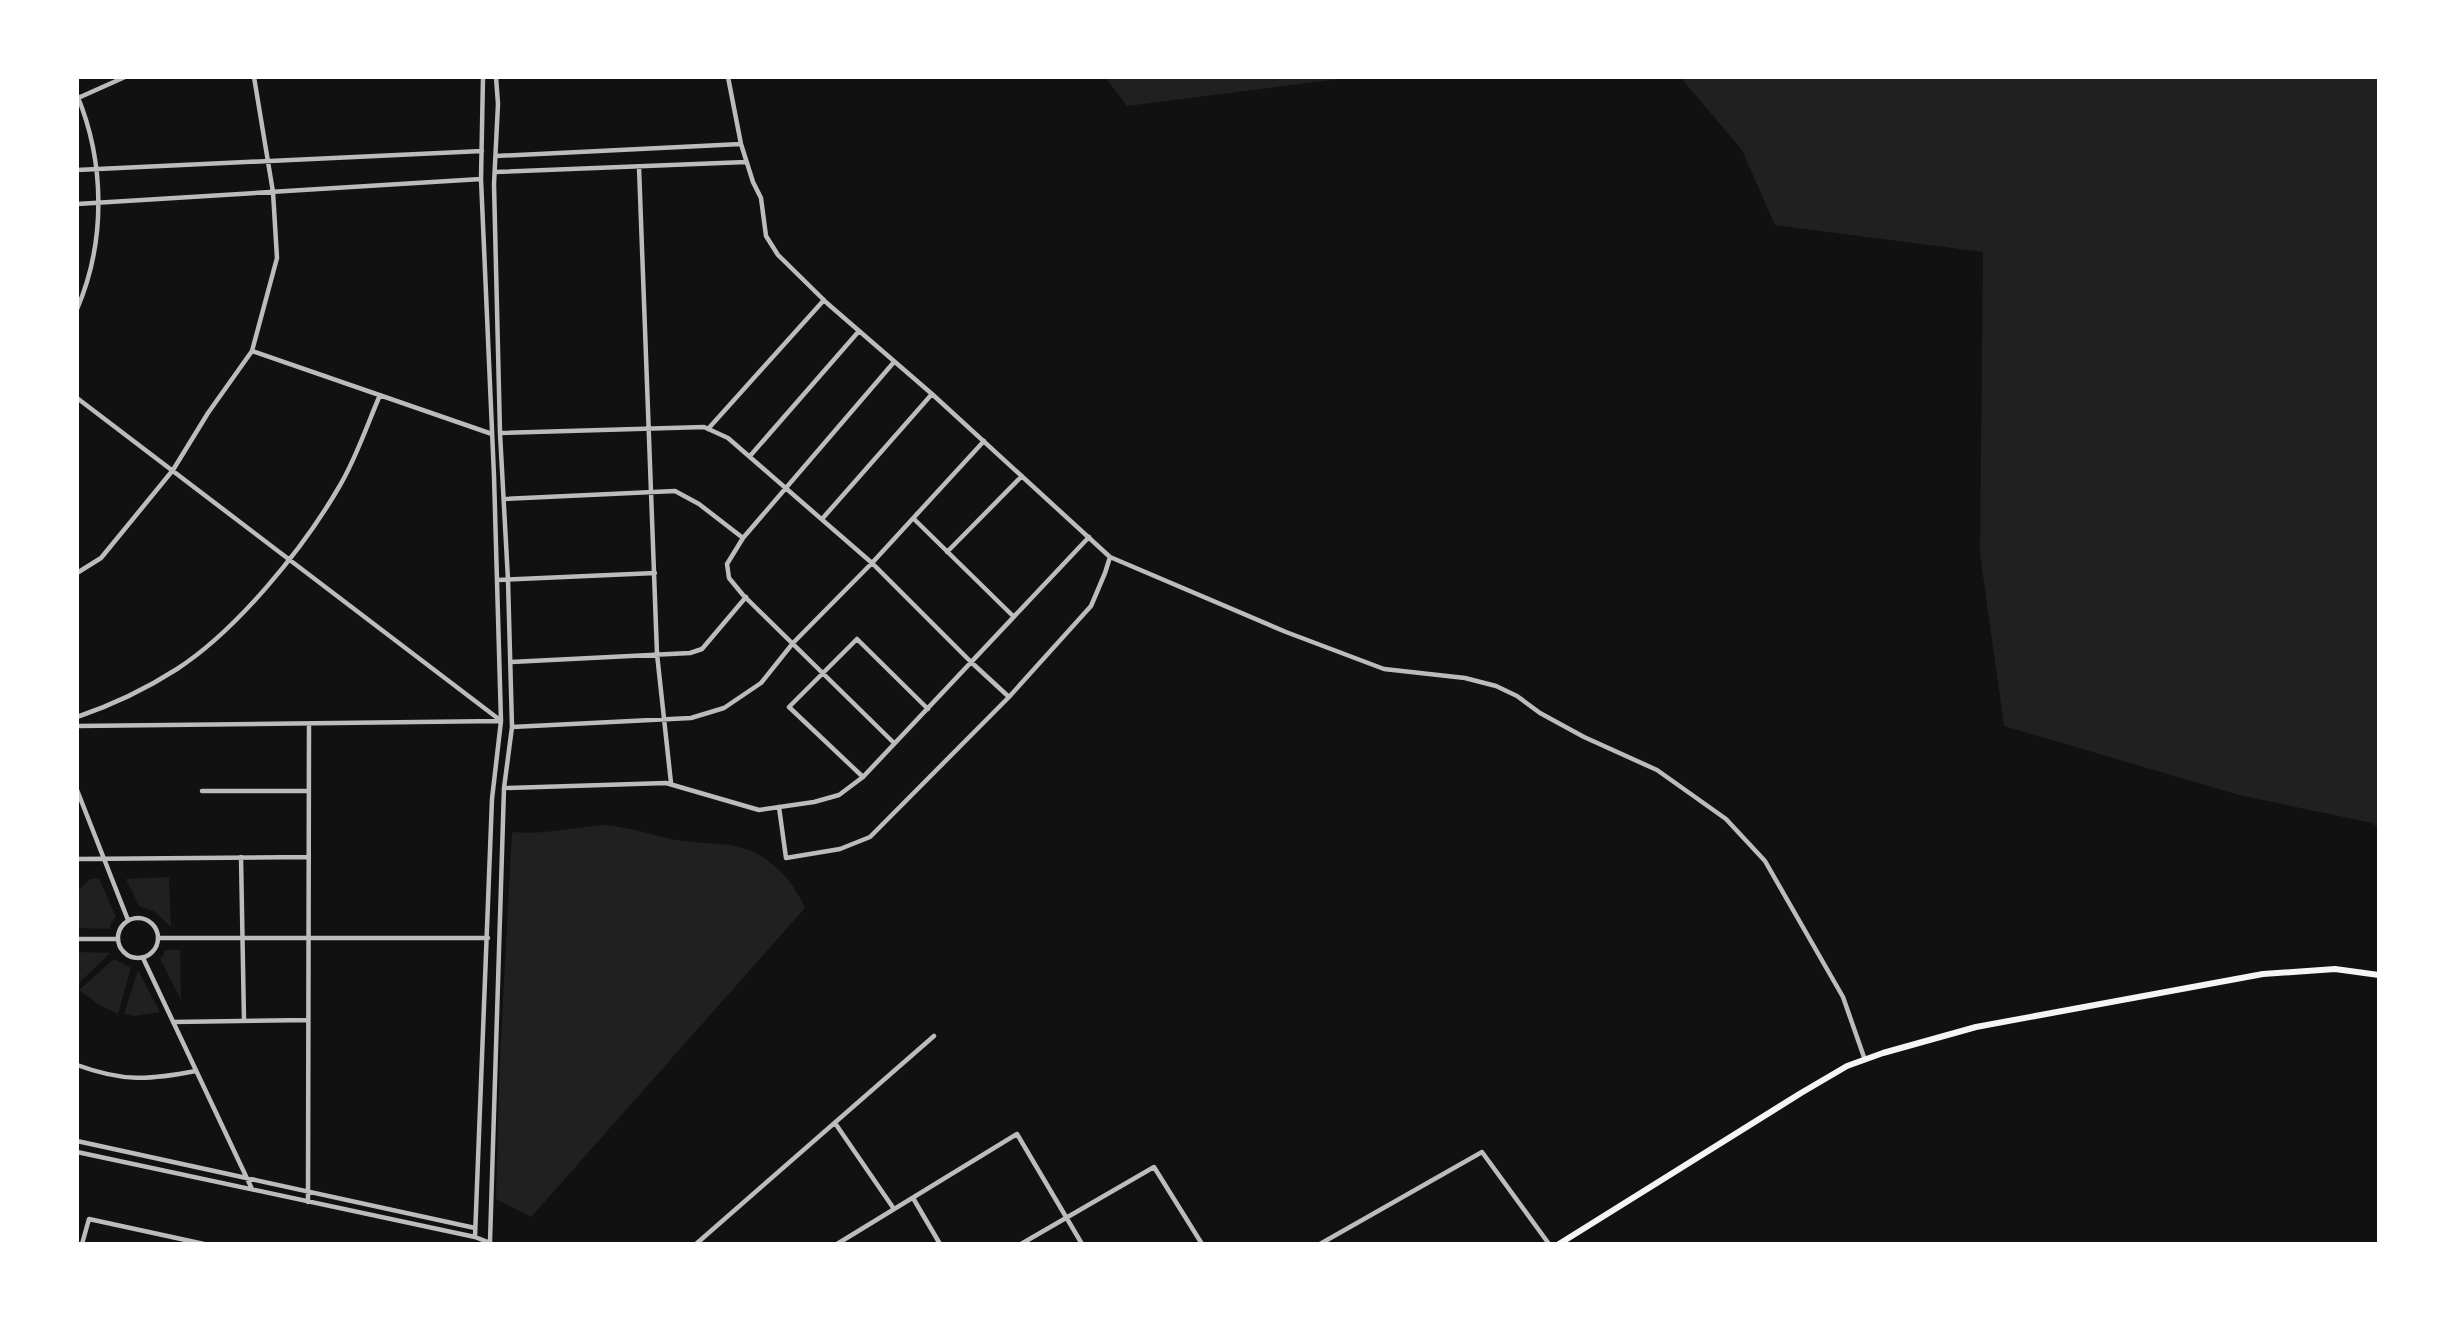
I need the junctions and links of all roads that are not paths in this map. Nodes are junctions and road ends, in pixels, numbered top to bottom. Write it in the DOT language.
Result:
graph roads {
  1 [pos="125,77"];
  2 [pos="254,77"];
  3 [pos="483,77"];
  4 [pos="496,77"];
  5 [pos="728,77"];
  6 [pos="78,96"];
  7 [pos="741,144"];
  8 [pos="482,150"];
  9 [pos="496,156"];
  10 [pos="268,162"];
  11 [pos="746,162"];
  12 [pos="639,167"];
  13 [pos="97,169"];
  14 [pos="77,170"];
  15 [pos="495,172"];
  16 [pos="481,179"];
  17 [pos="273,192"];
  18 [pos="99,203"];
  19 [pos="77,204"];
  20 [pos="824,300"];
  21 [pos="77,309"];
  22 [pos="859,331"];
  23 [pos="252,351"];
  24 [pos="894,362"];
  25 [pos="932,394"];
  26 [pos="380,395"];
  27 [pos="77,398"];
  28 [pos="648,429"];
  29 [pos="708,429"];
  30 [pos="500,433"];
  31 [pos="492,434"];
  32 [pos="984,441"];
  33 [pos="750,456"];
  34 [pos="173,470"];
  35 [pos="1022,476"];
  36 [pos="787,488"];
  37 [pos="652,492"];
  38 [pos="504,499"];
  39 [pos="822,519"];
  40 [pos="914,519"];
  41 [pos="1089,537"];
  42 [pos="743,538"];
  43 [pos="947,552"];
  44 [pos="1110,557"];
  45 [pos="289,559"];
  46 [pos="872,563"];
  47 [pos="77,573"];
  48 [pos="655,573"];
  49 [pos="497,580"];
  50 [pos="508,580"];
  51 [pos="746,597"];
  52 [pos="1013,616"];
  53 [pos="793,643"];
  54 [pos="657,654"];
  55 [pos="511,662"];
  56 [pos="971,662"];
  57 [pos="824,673"];
  58 [pos="1009,696"];
  59 [pos="928,709"];
  60 [pos="77,717"];
  61 [pos="664,720"];
  62 [pos="500,721"];
  63 [pos="309,725"];
  64 [pos="77,726"];
  65 [pos="512,727"];
  66 [pos="894,743"];
  67 [pos="863,777"];
  68 [pos="670,783"];
  69 [pos="504,788"];
  70 [pos="77,790"];
  71 [pos="309,791"];
  72 [pos="202,792"];
  73 [pos="779,807"];
  74 [pos="241,857"];
  75 [pos="308,857"];
  76 [pos="77,859"];
  77 [pos="104,859"];
  78 [pos="128,920"];
  79 [pos="243,937"];
  80 [pos="308,937"];
  81 [pos="488,937"];
  82 [pos="159,938"];
  83 [pos="77,939"];
  84 [pos="117,939"];
  85 [pos="143,958"];
  86 [pos="2379,975"];
  87 [pos="244,1020"];
  88 [pos="308,1020"];
  89 [pos="173,1022"];
  90 [pos="934,1036"];
  91 [pos="1864,1060"];
  92 [pos="77,1065"];
  93 [pos="196,1070"];
  94 [pos="835,1123"];
  95 [pos="77,1141"];
  96 [pos="77,1153"];
  97 [pos="249,1179"];
  98 [pos="253,1190"];
  99 [pos="308,1192"];
  100 [pos="913,1198"];
  101 [pos="308,1202"];
  102 [pos="894,1209"];
  103 [pos="1066,1218"];
  104 [pos="475,1228"];
  105 [pos="475,1237"];
  106 [pos="1333,1237"];
  107 [pos="492,1243"];
  108 [pos="82,1244"];
  109 [pos="204,1244"];
  110 [pos="696,1244"];
  111 [pos="837,1244"];
  112 [pos="940,1244"];
  113 [pos="1021,1244"];
  114 [pos="1082,1244"];
  115 [pos="1202,1244"];
  116 [pos="1320,1244"];
  117 [pos="1338,1244"];
  118 [pos="1549,1244"];
  119 [pos="1559,1244"];
  1 -- 6 [label="street"];
  2 -- 10 [label="street"];
  3 -- 8 [label="street"];
  4 -- 9 [label="street"];
  5 -- 7 [label="street"];
  6 -- 13 [label="street"];
  7 -- 9 [label="street"];
  7 -- 11 [label="street"];
  8 -- 10 [label="street"];
  8 -- 16 [label="street"];
  9 -- 15 [label="street"];
  10 -- 13 [label="street"];
  10 -- 17 [label="street"];
  11 -- 12 [label="street"];
  11 -- 20 [label="street"];
  12 -- 15 [label="street"];
  12 -- 28 [label="street"];
  13 -- 14 [label="street"];
  13 -- 18 [label="street"];
  15 -- 30 [label="street"];
  16 -- 17 [label="street"];
  16 -- 31 [label="street"];
  17 -- 18 [label="street"];
  17 -- 23 [label="street"];
  18 -- 19 [label="street"];
  18 -- 21 [label="street"];
  20 -- 22 [label="street"];
  20 -- 29 [label="street"];
  22 -- 24 [label="street"];
  22 -- 33 [label="street"];
  23 -- 26 [label="street"];
  23 -- 34 [label="street"];
  24 -- 25 [label="street"];
  24 -- 36 [label="street"];
  25 -- 32 [label="street"];
  25 -- 39 [label="street"];
  26 -- 31 [label="street"];
  26 -- 45 [label="street"];
  27 -- 34 [label="street"];
  28 -- 29 [label="street"];
  28 -- 30 [label="street"];
  28 -- 37 [label="street"];
  29 -- 33 [label="street"];
  30 -- 38 [label="street"];
  31 -- 49 [label="street"];
  32 -- 35 [label="street"];
  32 -- 40 [label="street"];
  33 -- 36 [label="street"];
  34 -- 45 [label="street"];
  34 -- 47 [label="street"];
  35 -- 41 [label="street"];
  35 -- 43 [label="street"];
  36 -- 39 [label="street"];
  36 -- 42 [label="street"];
  37 -- 38 [label="street"];
  37 -- 42 [label="street"];
  37 -- 48 [label="street"];
  38 -- 50 [label="street"];
  39 -- 46 [label="street"];
  40 -- 43 [label="street"];
  40 -- 46 [label="street"];
  41 -- 44 [label="street"];
  41 -- 52 [label="street"];
  42 -- 51 [label="street"];
  43 -- 52 [label="street"];
  44 -- 58 [label="street"];
  44 -- 91 [label="street"];
  45 -- 60 [label="street"];
  45 -- 62 [label="street"];
  46 -- 53 [label="street"];
  46 -- 56 [label="street"];
  48 -- 50 [label="street"];
  48 -- 54 [label="street"];
  49 -- 50 [label="street"];
  49 -- 62 [label="street"];
  50 -- 55 [label="street"];
  51 -- 53 [label="street"];
  51 -- 54 [label="street"];
  52 -- 56 [label="street"];
  53 -- 57 [label="street"];
  53 -- 61 [label="street"];
  54 -- 55 [label="street"];
  54 -- 61 [label="street"];
  55 -- 65 [label="street"];
  56 -- 58 [label="street"];
  56 -- 59 [label="street"];
  57 -- 59 [label="street"];
  57 -- 66 [label="street"];
  57 -- 67 [label="street"];
  58 -- 73 [label="street"];
  59 -- 66 [label="street"];
  61 -- 65 [label="street"];
  61 -- 68 [label="street"];
  62 -- 63 [label="street"];
  62 -- 81 [label="street"];
  63 -- 64 [label="street"];
  63 -- 71 [label="street"];
  65 -- 69 [label="street"];
  66 -- 67 [label="street"];
  67 -- 73 [label="street"];
  68 -- 69 [label="street"];
  68 -- 73 [label="street"];
  69 -- 107 [label="street"];
  70 -- 77 [label="street"];
  71 -- 72 [label="street"];
  71 -- 75 [label="street"];
  74 -- 75 [label="street"];
  74 -- 77 [label="street"];
  74 -- 79 [label="street"];
  75 -- 80 [label="street"];
  76 -- 77 [label="street"];
  77 -- 78 [label="street"];
  78 -- 82 [label="street"];
  78 -- 84 [label="street"];
  79 -- 80 [label="street"];
  79 -- 82 [label="street"];
  79 -- 87 [label="street"];
  80 -- 81 [label="street"];
  80 -- 88 [label="street"];
  81 -- 104 [label="street"];
  82 -- 85 [label="street"];
  83 -- 84 [label="street"];
  84 -- 85 [label="street"];
  85 -- 89 [label="street"];
  86 -- 91 [label="main road"];
  87 -- 88 [label="street"];
  87 -- 89 [label="street"];
  88 -- 99 [label="street"];
  89 -- 93 [label="street"];
  90 -- 94 [label="street"];
  91 -- 119 [label="main road"];
  92 -- 93 [label="street"];
  93 -- 97 [label="street"];
  94 -- 102 [label="street"];
  94 -- 110 [label="street"];
  95 -- 97 [label="street"];
  96 -- 98 [label="street"];
  97 -- 98 [label="street"];
  97 -- 99 [label="street"];
  98 -- 101 [label="street"];
  99 -- 101 [label="street"];
  99 -- 104 [label="street"];
  100 -- 102 [label="street"];
  100 -- 103 [label="street"];
  100 -- 112 [label="street"];
  101 -- 105 [label="street"];
  102 -- 111 [label="street"];
  103 -- 113 [label="street"];
  103 -- 114 [label="street"];
  103 -- 115 [label="street"];
  104 -- 105 [label="street"];
  105 -- 107 [label="street"];
  106 -- 116 [label="street"];
  106 -- 117 [label="street"];
  106 -- 118 [label="street"];
  108 -- 109 [label="street"];
}
